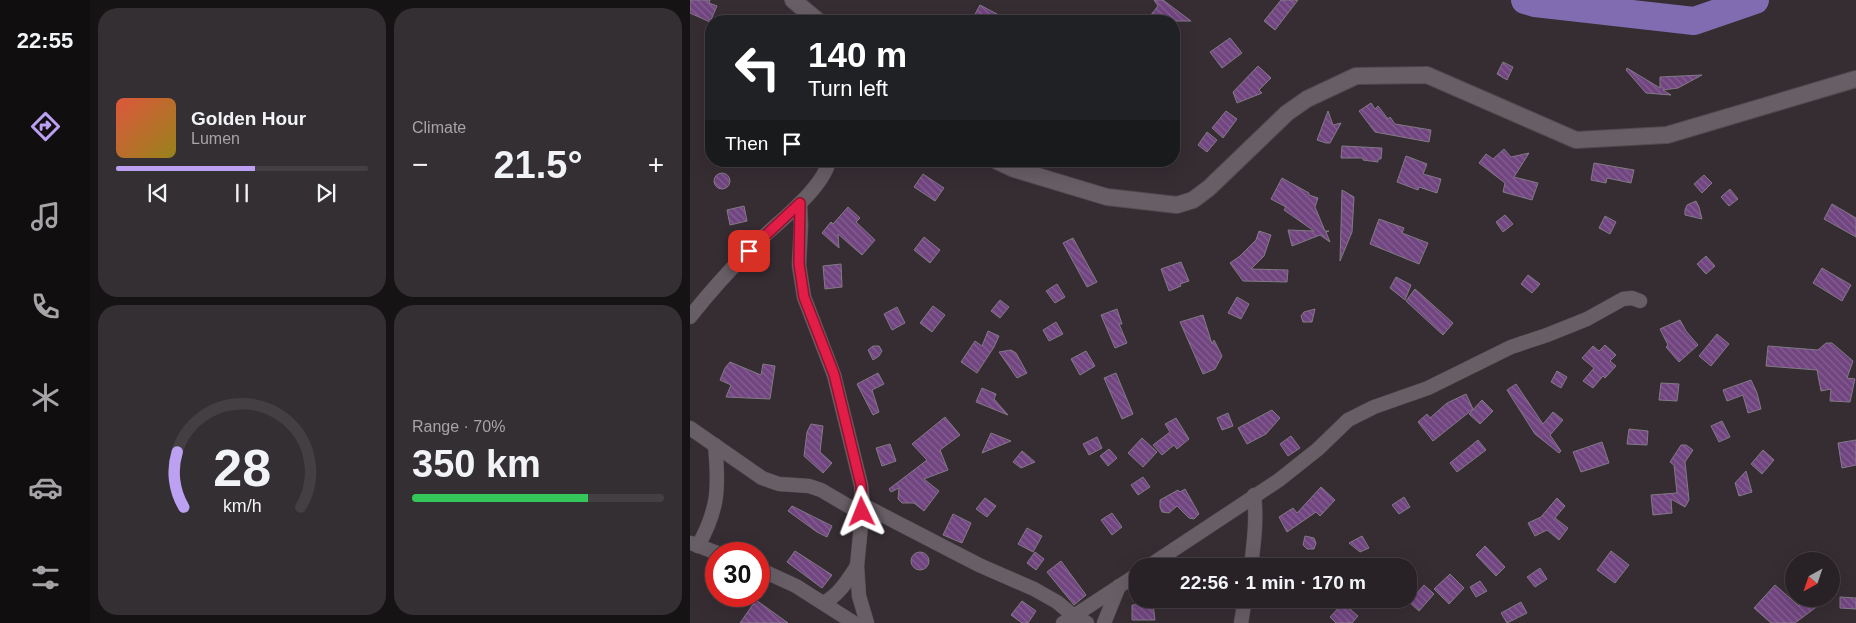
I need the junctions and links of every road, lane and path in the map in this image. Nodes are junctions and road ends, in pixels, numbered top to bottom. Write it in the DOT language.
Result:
graph roads {
  1 [pos="793,0"];
  2 [pos="811,15"];
  3 [pos="1856,79"];
  4 [pos="827,167"];
  5 [pos="1010,167"];
  6 [pos="800,203"];
  7 [pos="1640,301"];
  8 [pos="690,317"];
  9 [pos="690,428"];
  10 [pos="715,445"];
  11 [pos="1254,496"];
  12 [pos="863,508"];
  13 [pos="694,544"];
  14 [pos="1160,558"];
  15 [pos="1252,558"];
  16 [pos="857,566"];
  17 [pos="770,574"];
  18 [pos="1129,580"];
  19 [pos="1119,586"];
  20 [pos="822,603"];
  21 [pos="1244,608"];
  22 [pos="1069,620"];
  23 [pos="854,623"];
  24 [pos="866,623"];
  25 [pos="1087,623"];
  26 [pos="1104,623"];
  27 [pos="1242,623"];
  1 -- 2 [label="street"];
  3 -- 5 [label="street"];
  4 -- 6 [label="street"];
  6 -- 8 [label="street"];
  6 -- 12 [label="street"];
  7 -- 11 [label="street"];
  9 -- 10 [label="street"];
  10 -- 12 [label="street"];
  10 -- 13 [label="street"];
  11 -- 14 [label="street"];
  11 -- 15 [label="street"];
  12 -- 16 [label="street"];
  12 -- 22 [label="street"];
  16 -- 20 [label="street"];
  16 -- 24 [label="street"];
  17 -- 20 [label="street"];
  18 -- 19 [label="street"];
  19 -- 22 [label="street"];
  19 -- 26 [label="street"];
  20 -- 23 [label="street"];
  21 -- 27 [label="street"];
  22 -- 25 [label="street"];
}
